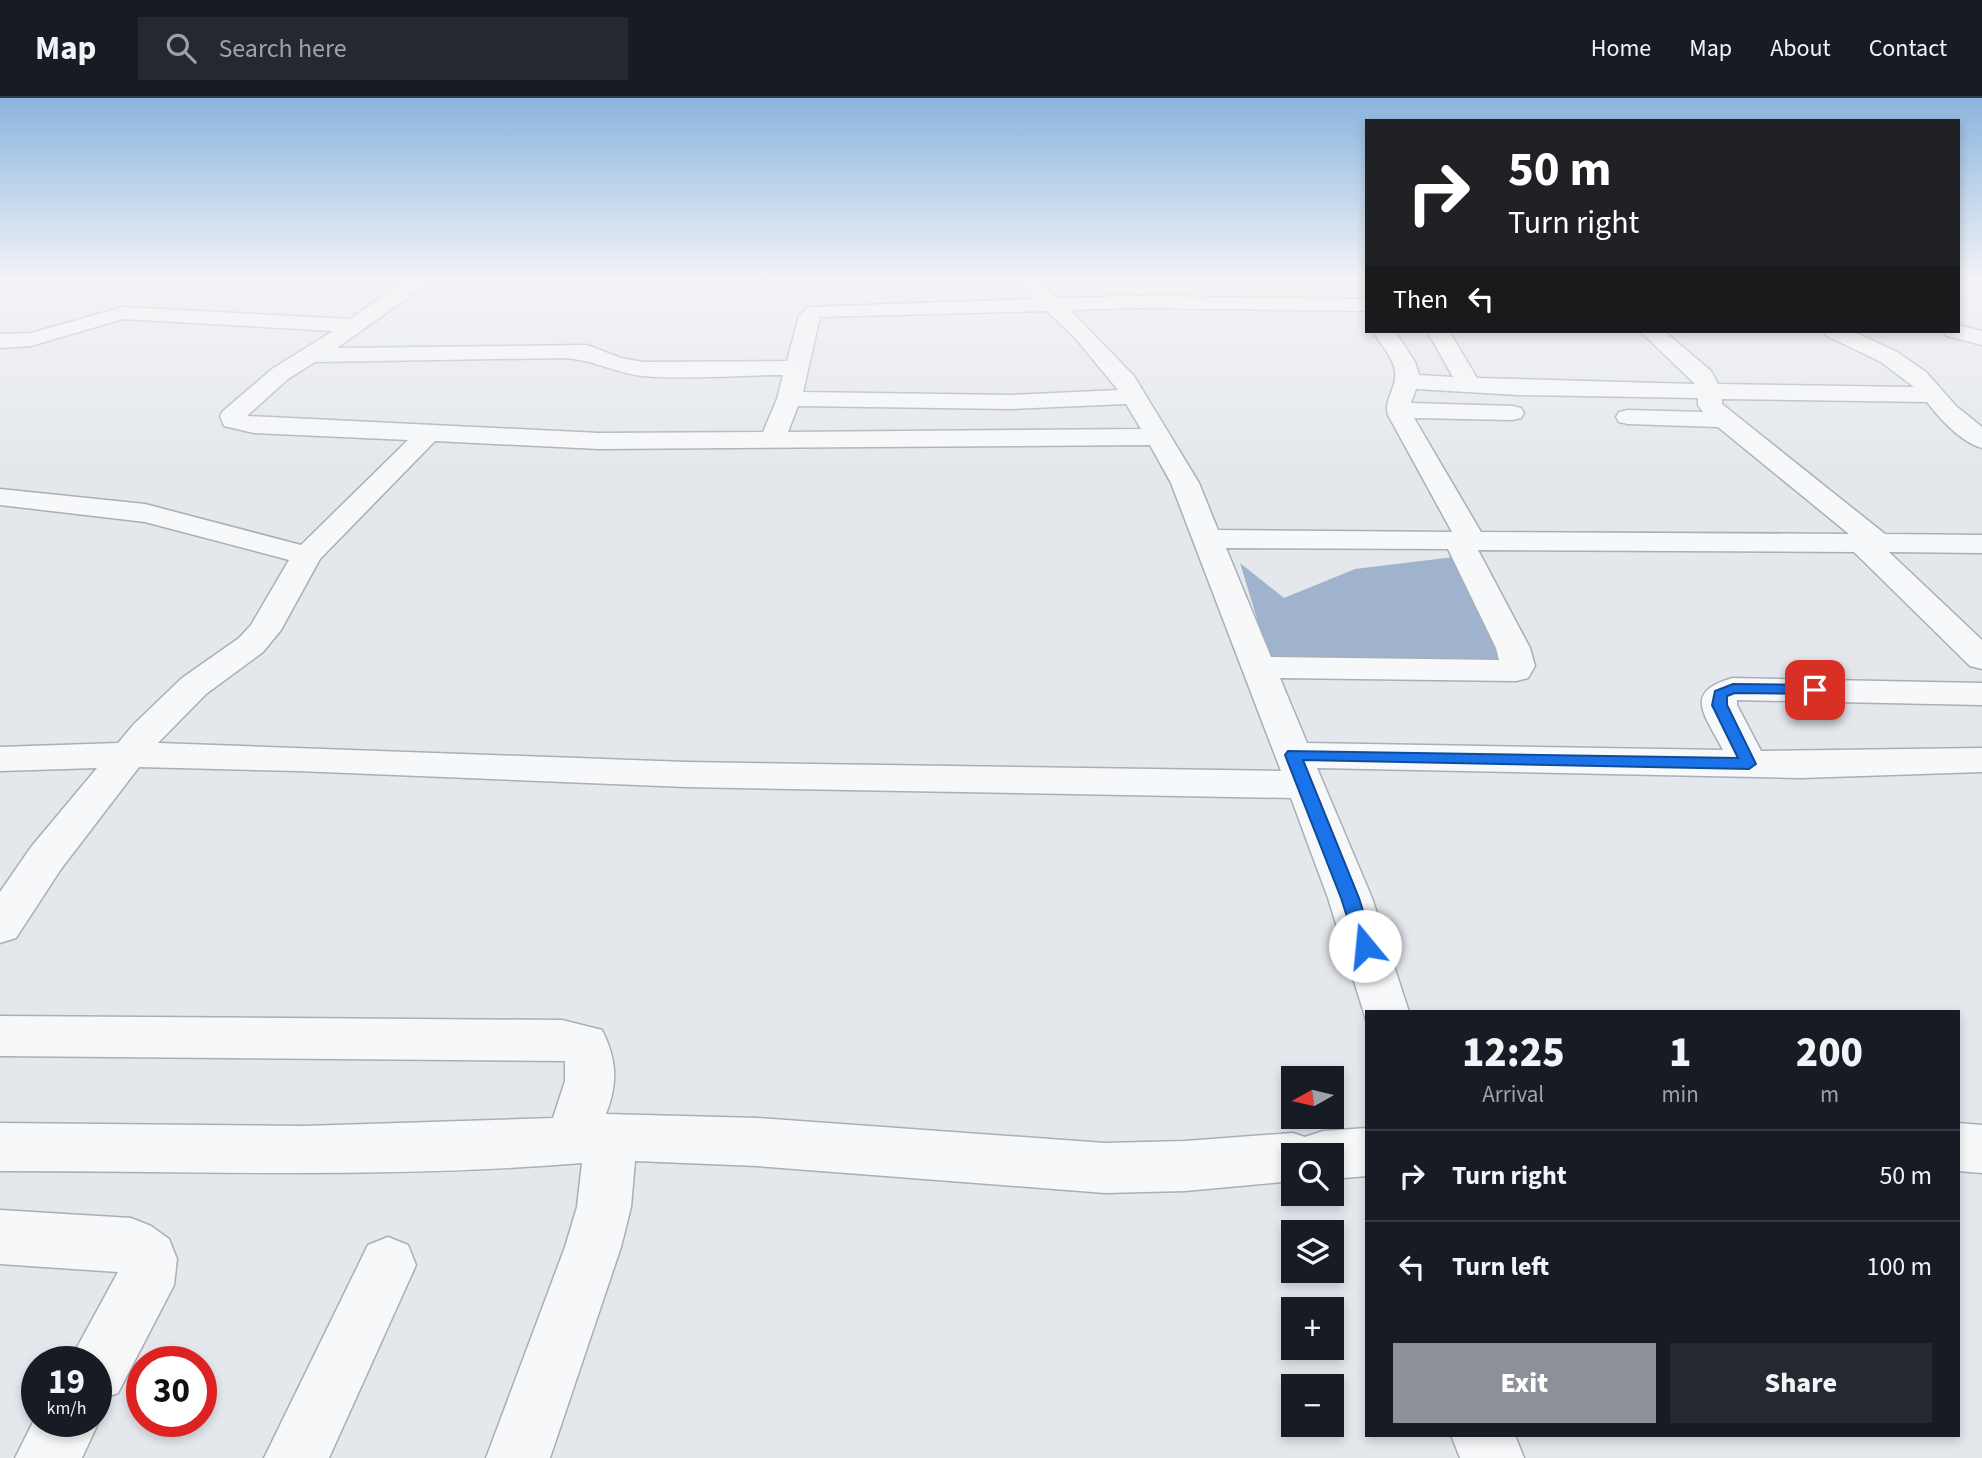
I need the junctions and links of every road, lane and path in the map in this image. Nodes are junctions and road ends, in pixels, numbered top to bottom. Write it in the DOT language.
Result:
graph roads {
  1 [pos="331,341"];
  2 [pos="803,341"];
  3 [pos="1089,341"];
  4 [pos="1390,341"];
  5 [pos="1444,341"];
  6 [pos="1663,341"];
  7 [pos="1857,341"];
  8 [pos="310,355"];
  9 [pos="797,368"];
  10 [pos="1406,381"];
  11 [pos="1469,385"];
  12 [pos="1710,392"];
  13 [pos="1934,395"];
  14 [pos="1134,396"];
  15 [pos="789,399"];
  16 [pos="1398,410"];
  17 [pos="1541,414"];
  18 [pos="1603,416"];
  19 [pos="1724,420"];
  20 [pos="431,431"];
  21 [pos="1159,437"];
  22 [pos="772,440"];
  23 [pos="1982,440"];
  24 [pos="0,497"];
  25 [pos="1209,539"];
  26 [pos="1466,541"];
  27 [pos="1982,544"];
  28 [pos="1872,545"];
  29 [pos="307,555"];
  30 [pos="1982,659"];
  31 [pos="1259,667"];
  32 [pos="1982,694"];
  33 [pos="129,755"];
  34 [pos="0,759"];
  35 [pos="1982,760"];
  36 [pos="1749,764"];
  37 [pos="1299,770"];
  38 [pos="0,926"];
  39 [pos="1384,1010"];
  40 [pos="0,1036"];
  41 [pos="590,1138"];
  42 [pos="0,1147"];
  43 [pos="1960,1147"];
  44 [pos="1982,1149"];
  45 [pos="1365,1152"];
  46 [pos="1344,1154"];
  47 [pos="1281,1158"];
  48 [pos="0,1237"];
  49 [pos="388,1265"];
  50 [pos="110,1346"];
  51 [pos="59,1437"];
  52 [pos="1484,1437"];
  53 [pos="47,1458"];
  54 [pos="296,1458"];
  55 [pos="518,1458"];
  56 [pos="1492,1458"];
  1 -- 8 [label="street"];
  2 -- 9 [label="street"];
  3 -- 14 [label="street"];
  4 -- 10 [label="street"];
  5 -- 11 [label="street"];
  6 -- 12 [label="street"];
  7 -- 13 [label="street"];
  8 -- 9 [label="street"];
  8 -- 20 [label="street"];
  9 -- 15 [label="street"];
  10 -- 11 [label="street"];
  10 -- 16 [label="street"];
  11 -- 12 [label="street"];
  12 -- 13 [label="street"];
  12 -- 19 [label="street"];
  13 -- 23 [label="street"];
  14 -- 15 [label="street"];
  14 -- 21 [label="street"];
  15 -- 22 [label="street"];
  16 -- 17 [label="street"];
  16 -- 26 [label="street"];
  18 -- 19 [label="street"];
  19 -- 28 [label="street"];
  20 -- 22 [label="street"];
  20 -- 29 [label="street"];
  21 -- 22 [label="street"];
  21 -- 25 [label="street"];
  24 -- 29 [label="street"];
  25 -- 26 [label="street"];
  25 -- 31 [label="street"];
  26 -- 28 [label="street"];
  26 -- 31 [label="street"];
  27 -- 28 [label="street"];
  28 -- 30 [label="street"];
  29 -- 33 [label="street"];
  31 -- 37 [label="street"];
  32 -- 36 [label="street"];
  33 -- 34 [label="street"];
  33 -- 37 [label="street"];
  33 -- 38 [label="street"];
  35 -- 36 [label="street"];
  36 -- 37 [label="street"];
  37 -- 39 [label="street"];
  40 -- 41 [label="street"];
  41 -- 42 [label="street"];
  41 -- 47 [label="street"];
  41 -- 55 [label="street"];
  43 -- 44 [label="street"];
  45 -- 46 [label="street"];
  48 -- 50 [label="street"];
  49 -- 54 [label="street"];
  51 -- 53 [label="street"];
  52 -- 56 [label="street"];
}
